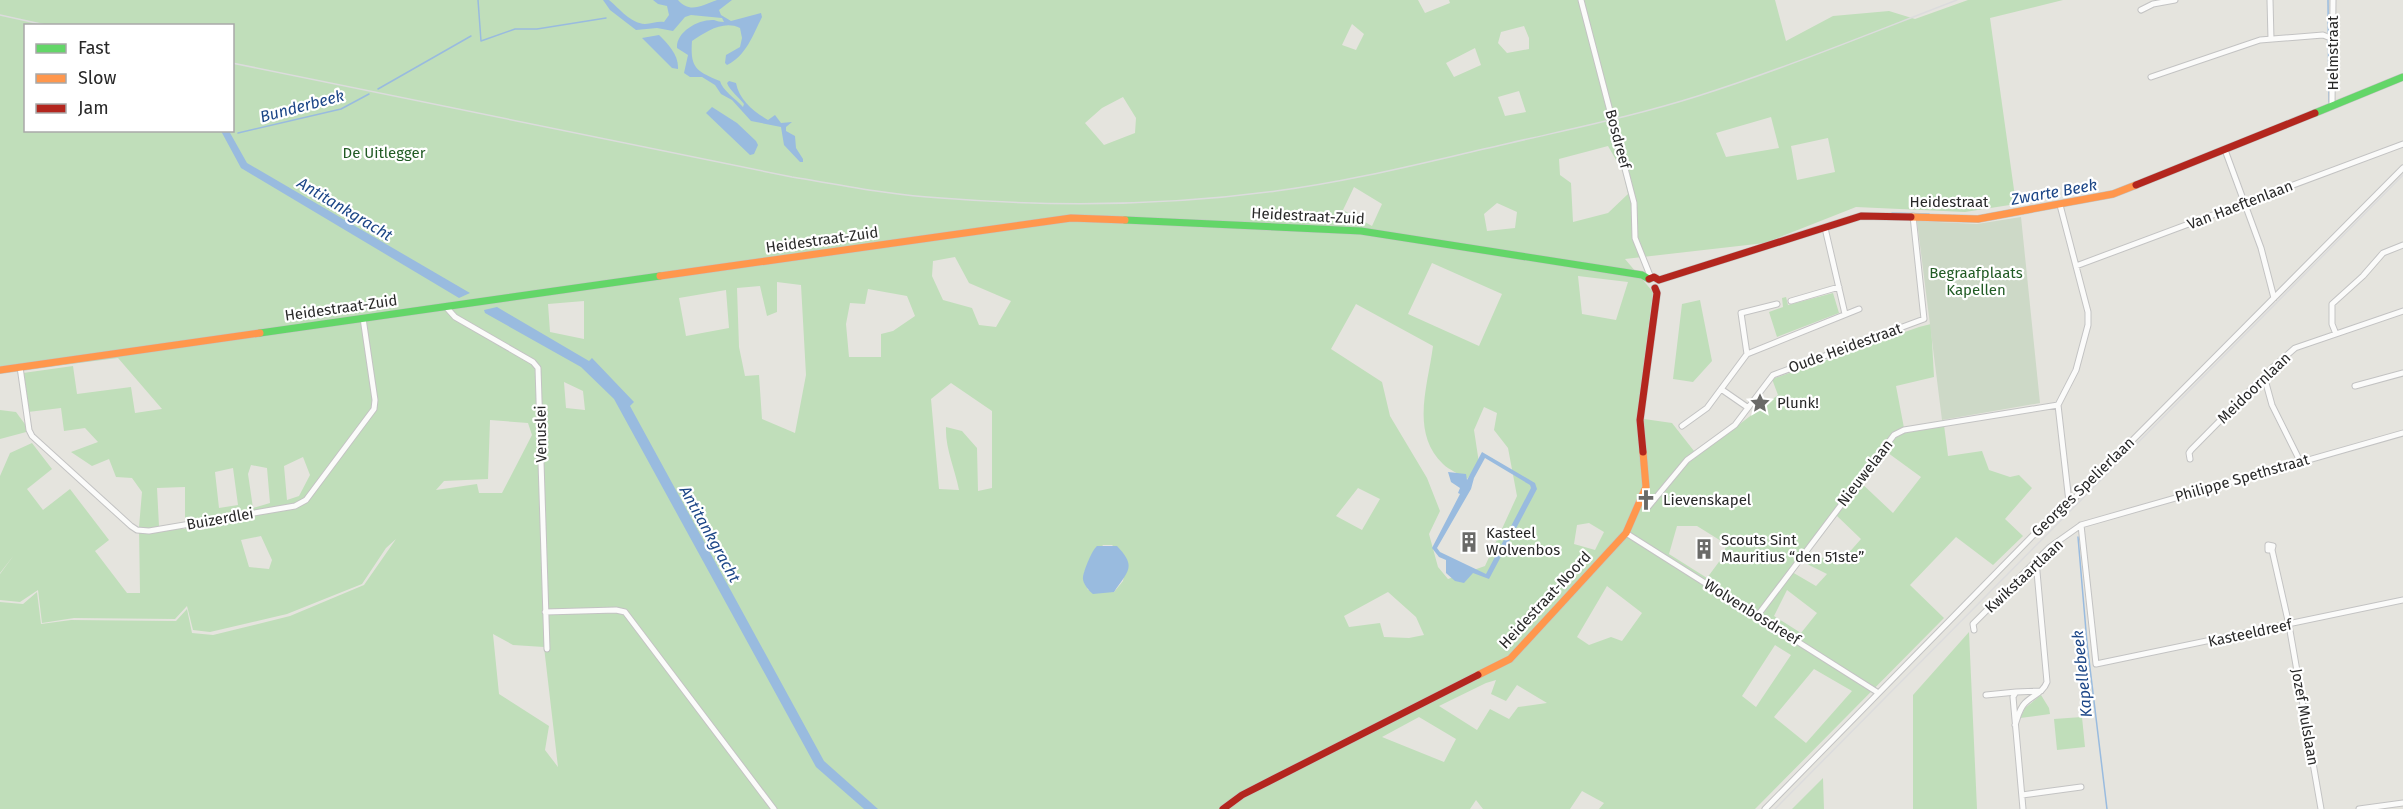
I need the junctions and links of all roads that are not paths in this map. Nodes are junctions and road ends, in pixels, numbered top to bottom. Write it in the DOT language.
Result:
graph roads {
  1 [pos="1581,0"];
  2 [pos="2175,0"];
  3 [pos="2270,0"];
  4 [pos="2333,0"];
  5 [pos="2141,10"];
  6 [pos="2271,39"];
  7 [pos="2333,39"];
  8 [pos="2151,77"];
  9 [pos="2403,77"];
  10 [pos="2332,105"];
  11 [pos="2403,144"];
  12 [pos="2225,150"];
  13 [pos="2403,168"];
  14 [pos="2243,203"];
  15 [pos="2060,205"];
  16 [pos="1913,216"];
  17 [pos="1825,228"];
  18 [pos="2403,245"];
  19 [pos="2076,266"];
  20 [pos="1650,279"];
  21 [pos="1659,280"];
  22 [pos="1839,287"];
  23 [pos="1655,288"];
  24 [pos="2274,298"];
  25 [pos="1791,301"];
  26 [pos="1777,304"];
  27 [pos="446,306"];
  28 [pos="1859,309"];
  29 [pos="2403,311"];
  30 [pos="1845,314"];
  31 [pos="363,318"];
  32 [pos="2336,334"];
  33 [pos="1747,354"];
  34 [pos="20,367"];
  35 [pos="0,370"];
  36 [pos="2403,373"];
  37 [pos="2264,376"];
  38 [pos="2355,386"];
  39 [pos="1721,389"];
  40 [pos="2058,405"];
  41 [pos="1747,407"];
  42 [pos="1682,426"];
  43 [pos="2403,434"];
  44 [pos="2190,459"];
  45 [pos="2300,461"];
  46 [pos="2069,502"];
  47 [pos="1648,507"];
  48 [pos="2081,525"];
  49 [pos="1626,533"];
  50 [pos="2272,550"];
  51 [pos="2036,561"];
  52 [pos="2403,600"];
  53 [pos="545,612"];
  54 [pos="1758,615"];
  55 [pos="2289,625"];
  56 [pos="1974,630"];
  57 [pos="548,649"];
  58 [pos="2042,691"];
  59 [pos="1878,692"];
  60 [pos="2016,692"];
  61 [pos="1986,695"];
  62 [pos="2015,725"];
  63 [pos="2080,788"];
  64 [pos="2022,795"];
  65 [pos="2403,803"];
  66 [pos="774,809"];
  67 [pos="1223,809"];
  68 [pos="1765,809"];
  69 [pos="2024,809"];
  70 [pos="2320,809"];
  71 [pos="2359,809"];
  1 -- 20 [label="street, Bosdreef"];
  2 -- 5 [label="street"];
  3 -- 6 [label="street"];
  4 -- 7 [label="street, Helmstraat"];
  6 -- 7 [label="street"];
  6 -- 8 [label="street"];
  7 -- 10 [label="street, Helmstraat"];
  9 -- 10 [label="street, Heidestraat"];
  10 -- 12 [label="street, Heidestraat"];
  11 -- 14 [label="street, Van Haeftenlaan"];
  12 -- 14 [label="street"];
  12 -- 15 [label="street, Heidestraat"];
  13 -- 24 [label="street, Georges Spelierlaan"];
  14 -- 19 [label="street, Van Haeftenlaan"];
  14 -- 24 [label="street"];
  15 -- 16 [label="street, Heidestraat"];
  15 -- 19 [label="street"];
  16 -- 17 [label="street, Heidestraat"];
  16 -- 41 [label="street, Oude Heidestraat"];
  17 -- 21 [label="street, Heidestraat"];
  17 -- 22 [label="street"];
  18 -- 32 [label="street"];
  19 -- 40 [label="street"];
  20 -- 21 [label="street"];
  20 -- 23 [label="street"];
  20 -- 27 [label="street, Heidestraat-Zuid"];
  21 -- 23 [label="street"];
  22 -- 25 [label="street"];
  22 -- 30 [label="street"];
  23 -- 49 [label="street, Heidestraat-Noord"];
  24 -- 46 [label="street, Georges Spelierlaan"];
  26 -- 33 [label="street"];
  27 -- 31 [label="street, Heidestraat-Zuid"];
  27 -- 53 [label="street, Venuslei"];
  28 -- 30 [label="street"];
  29 -- 32 [label="street, Meidoornlaan"];
  30 -- 33 [label="street"];
  31 -- 34 [label="street, Heidestraat-Zuid"];
  31 -- 34 [label="street, Buizerdlei"];
  32 -- 37 [label="street, Meidoornlaan"];
  33 -- 39 [label="street"];
  34 -- 35 [label="street, Heidestraat-Zuid"];
  36 -- 38 [label="street"];
  37 -- 44 [label="street, Meidoornlaan"];
  37 -- 45 [label="street"];
  39 -- 41 [label="street"];
  39 -- 42 [label="street"];
  40 -- 46 [label="street"];
  40 -- 54 [label="street, Nieuwelaan"];
  41 -- 47 [label="street, Oude Heidestraat"];
  43 -- 45 [label="street, Philippe Spethstraat"];
  45 -- 48 [label="street, Philippe Spethstraat"];
  46 -- 59 [label="street, Georges Spelierlaan"];
  48 -- 51 [label="street, Kwikstaartlaan"];
  48 -- 55 [label="street, Kasteeldreef"];
  49 -- 54 [label="street, Wolvenbosdreef"];
  49 -- 67 [label="street, Heidestraat-Noord"];
  50 -- 55 [label="street, Jozef Mulslaan"];
  51 -- 56 [label="street, Kwikstaartlaan"];
  51 -- 58 [label="street"];
  52 -- 55 [label="street, Kasteeldreef"];
  53 -- 57 [label="street, Venuslei"];
  53 -- 66 [label="street"];
  54 -- 59 [label="street, Wolvenbosdreef"];
  55 -- 70 [label="street, Jozef Mulslaan"];
  58 -- 60 [label="street"];
  58 -- 62 [label="street"];
  59 -- 68 [label="street, Georges Spelierlaan"];
  60 -- 61 [label="street"];
  60 -- 62 [label="street"];
  62 -- 64 [label="street"];
  63 -- 64 [label="street"];
  64 -- 69 [label="street"];
  65 -- 71 [label="street"];
}
